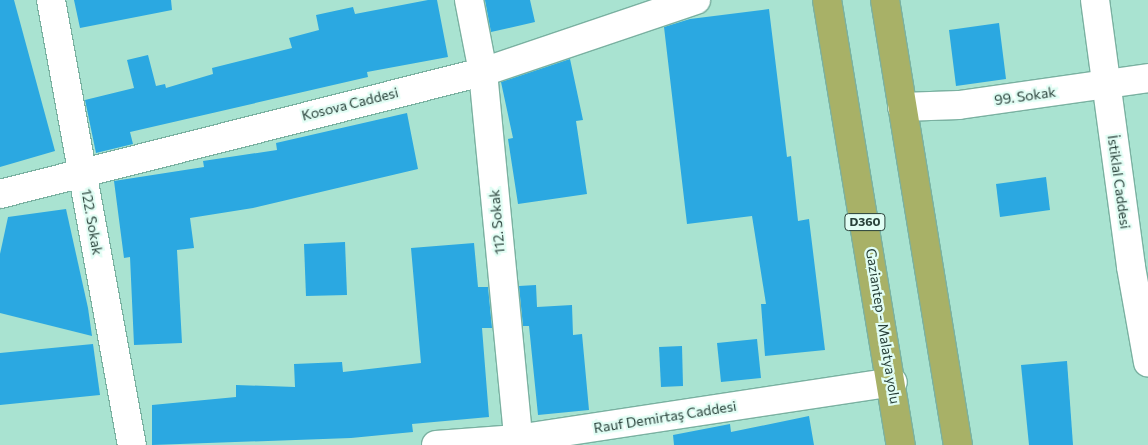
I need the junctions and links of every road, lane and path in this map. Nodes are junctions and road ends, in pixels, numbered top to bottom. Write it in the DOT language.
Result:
graph roads {
  1 [pos="51,0"];
  2 [pos="469,0"];
  3 [pos="696,0"];
  4 [pos="827,0"];
  5 [pos="885,0"];
  6 [pos="1095,0"];
  7 [pos="483,72"];
  8 [pos="1148,78"];
  9 [pos="1106,84"];
  10 [pos="902,107"];
  11 [pos="83,171"];
  12 [pos="0,194"];
  13 [pos="1148,362"];
  14 [pos="893,382"];
  15 [pos="518,442"];
  16 [pos="132,445"];
  17 [pos="436,445"];
  18 [pos="901,445"];
  19 [pos="958,445"];
  1 -- 11 [label="street, 122. Sokak"];
  2 -- 7 [label="street, 112. Sokak"];
  3 -- 7 [label="street, Kosova Caddesi"];
  4 -- 14 [label="highway, Gaziantep - Malatya yolu / D360"];
  5 -- 10 [label="highway"];
  6 -- 9 [label="street, İstiklal Caddesi"];
  7 -- 11 [label="street, Kosova Caddesi"];
  7 -- 15 [label="street, 112. Sokak"];
  8 -- 9 [label="street, 99. Sokak"];
  9 -- 10 [label="street, 99. Sokak"];
  9 -- 13 [label="street, İstiklal Caddesi"];
  10 -- 19 [label="highway"];
  11 -- 12 [label="street, Kosova Caddesi"];
  11 -- 16 [label="street, 122. Sokak"];
  14 -- 15 [label="street, Rauf Demirtaş Caddesi"];
  14 -- 18 [label="highway, Gaziantep - Malatya yolu / D360"];
  15 -- 17 [label="street, Rauf Demirtaş Caddesi"];
}
